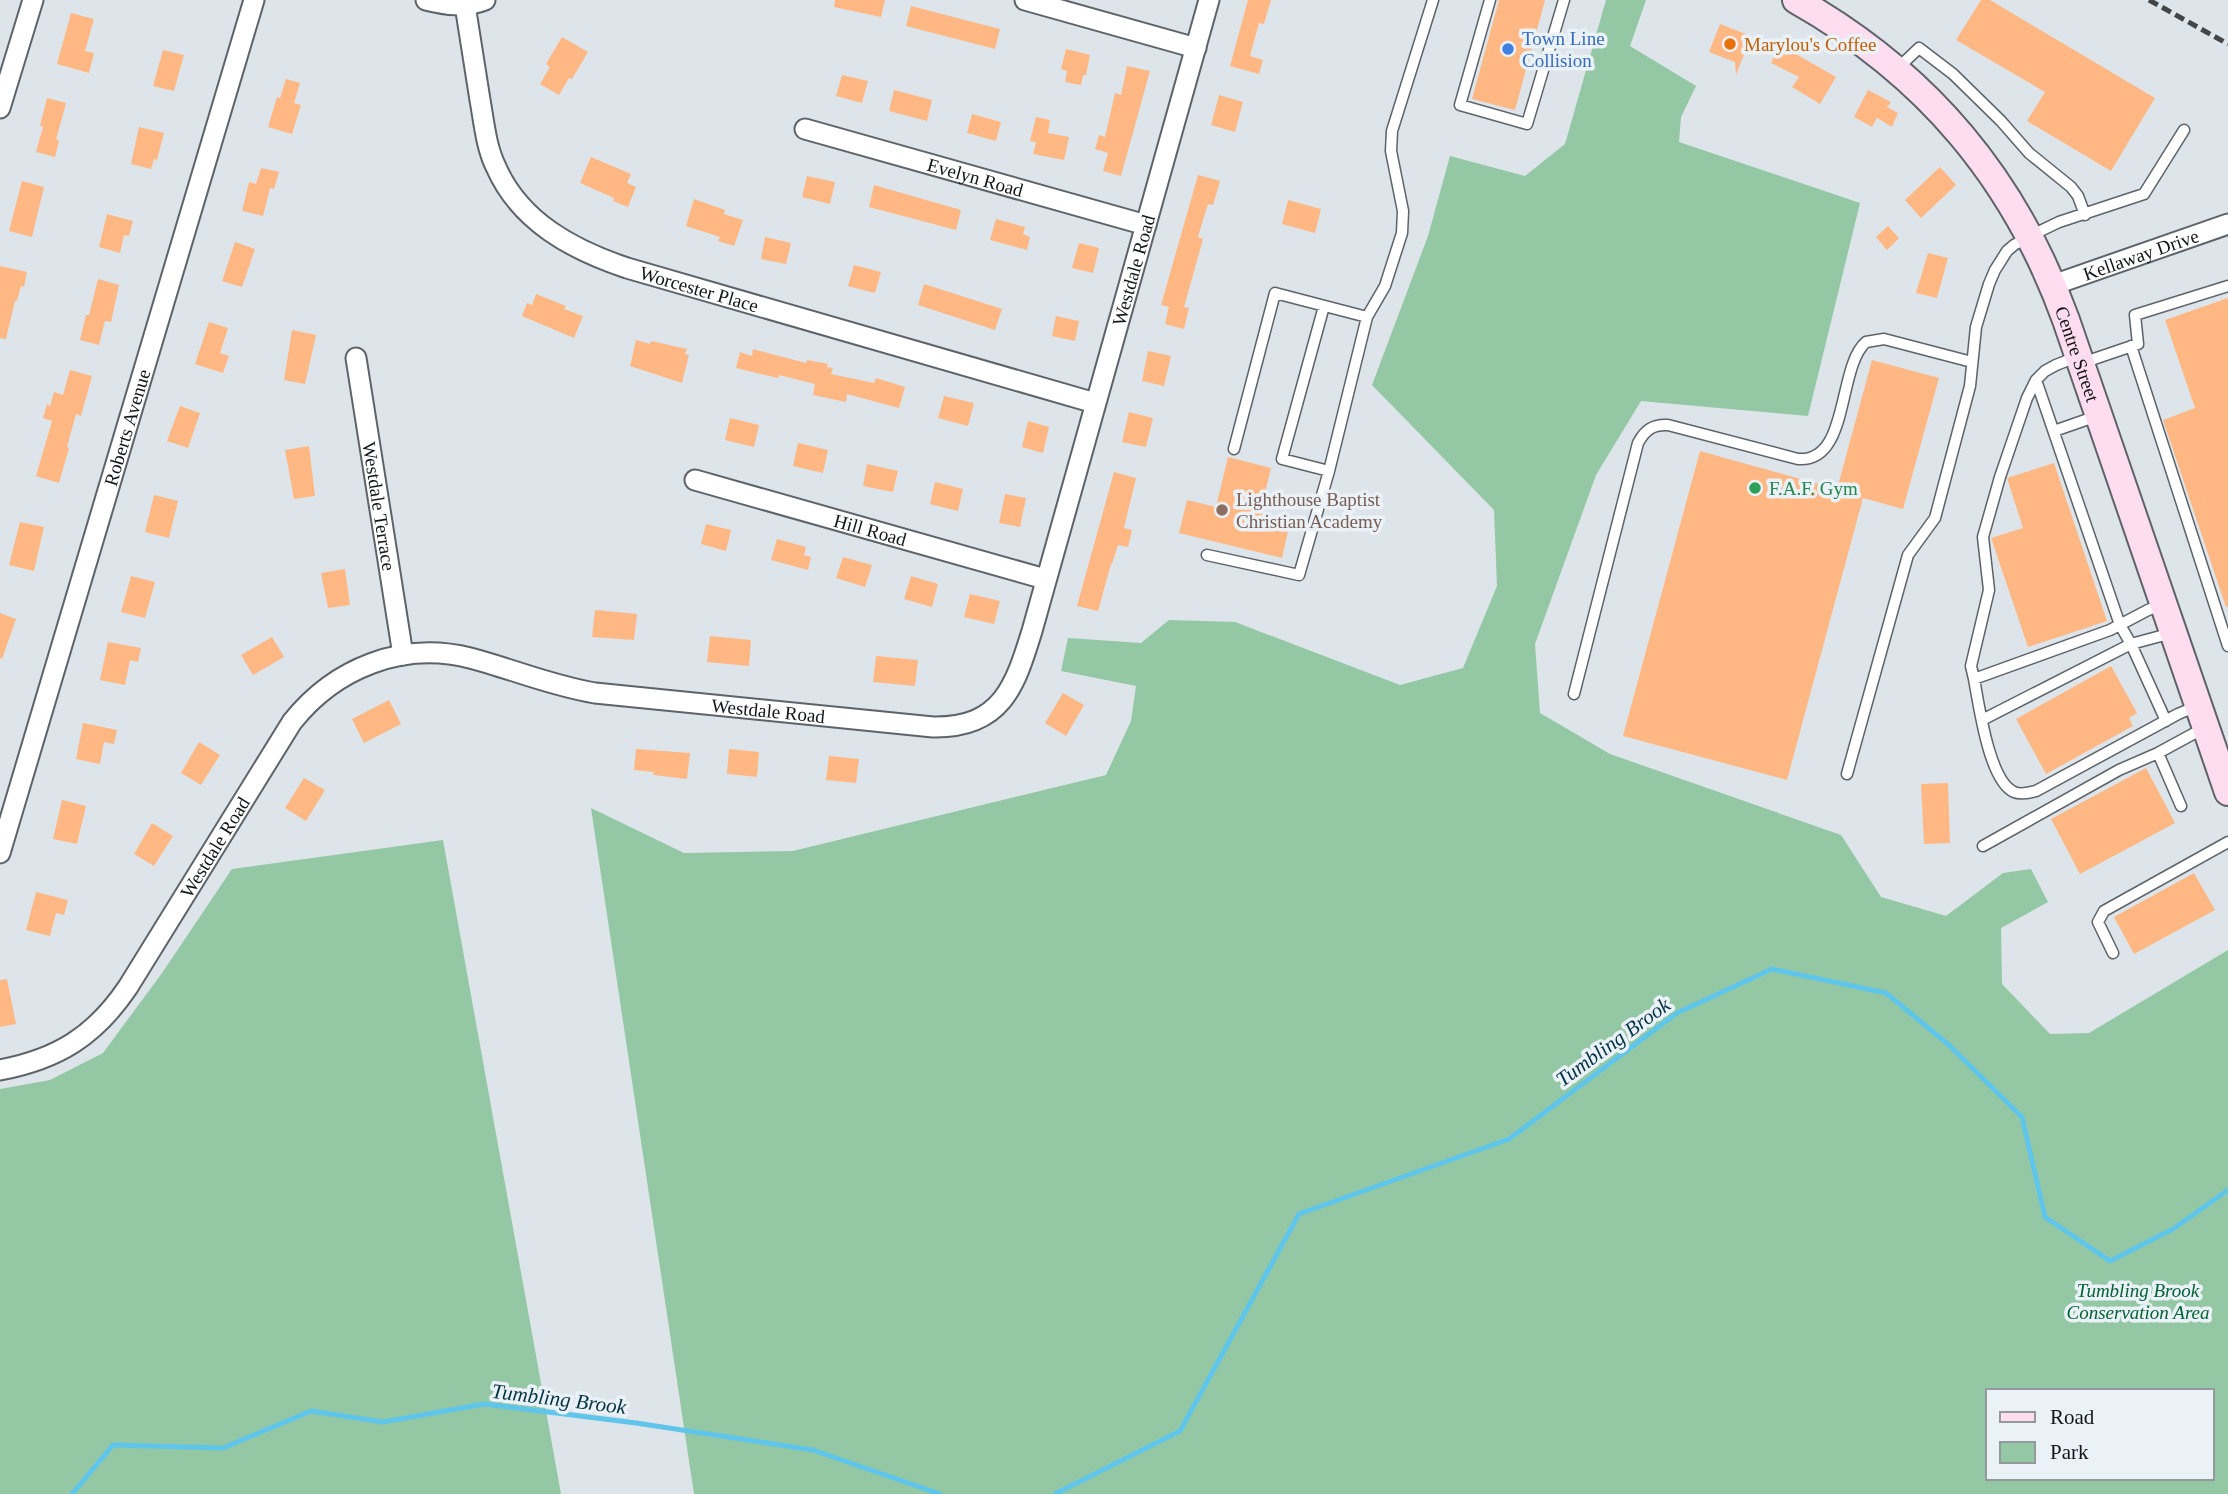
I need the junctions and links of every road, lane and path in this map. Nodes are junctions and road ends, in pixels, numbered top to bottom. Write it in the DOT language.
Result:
graph roads {
  1 [pos="33,0"];
  2 [pos="254,0"];
  3 [pos="426,0"];
  4 [pos="485,0"];
  5 [pos="1025,0"];
  6 [pos="1209,0"];
  7 [pos="1433,0"];
  8 [pos="1490,0"];
  9 [pos="1564,0"];
  10 [pos="1796,0"];
  11 [pos="465,5"];
  12 [pos="1196,48"];
  13 [pos="1897,69"];
  14 [pos="0,108"];
  15 [pos="805,129"];
  16 [pos="2185,130"];
  17 [pos="2085,215"];
  18 [pos="2228,224"];
  19 [pos="1146,225"];
  20 [pos="2030,236"];
  21 [pos="2053,285"];
  22 [pos="2228,286"];
  23 [pos="1324,306"];
  24 [pos="1367,317"];
  25 [pos="2131,346"];
  26 [pos="356,358"];
  27 [pos="2080,360"];
  28 [pos="1972,362"];
  29 [pos="2036,380"];
  30 [pos="1095,403"];
  31 [pos="2099,415"];
  32 [pos="2054,431"];
  33 [pos="1234,449"];
  34 [pos="1329,471"];
  35 [pos="695,480"];
  36 [pos="1207,555"];
  37 [pos="1045,579"];
  38 [pos="2163,605"];
  39 [pos="2120,625"];
  40 [pos="2173,633"];
  41 [pos="2131,644"];
  42 [pos="2228,646"];
  43 [pos="403,655"];
  44 [pos="1974,679"];
  45 [pos="1574,694"];
  46 [pos="2201,717"];
  47 [pos="1982,720"];
  48 [pos="2166,721"];
  49 [pos="2158,753"];
  50 [pos="1847,774"];
  51 [pos="2228,791"];
  52 [pos="2181,806"];
  53 [pos="2228,842"];
  54 [pos="1983,846"];
  55 [pos="0,853"];
  56 [pos="2113,953"];
  57 [pos="0,1070"];
  1 -- 14 [label="street"];
  2 -- 55 [label="street, Roberts Avenue"];
  3 -- 11 [label="street"];
  4 -- 11 [label="street"];
  5 -- 12 [label="street"];
  6 -- 12 [label="street, Westdale Road"];
  7 -- 24 [label="lane"];
  8 -- 9 [label="lane"];
  10 -- 13 [label="main road, Centre Street"];
  11 -- 30 [label="street, Worcester Place"];
  12 -- 19 [label="street, Westdale Road"];
  13 -- 17 [label="lane"];
  13 -- 20 [label="main road, Centre Street"];
  15 -- 19 [label="street, Evelyn Road"];
  16 -- 17 [label="lane"];
  17 -- 20 [label="lane"];
  18 -- 21 [label="street, Kellaway Drive"];
  19 -- 30 [label="street, Westdale Road"];
  20 -- 21 [label="main road, Centre Street"];
  20 -- 28 [label="lane"];
  21 -- 27 [label="main road, Centre Street"];
  22 -- 25 [label="lane"];
  23 -- 24 [label="lane"];
  23 -- 33 [label="lane"];
  23 -- 34 [label="lane"];
  24 -- 34 [label="lane"];
  25 -- 27 [label="lane"];
  25 -- 42 [label="lane"];
  26 -- 43 [label="street, Westdale Terrace"];
  27 -- 29 [label="lane"];
  27 -- 31 [label="main road, Centre Street"];
  28 -- 45 [label="lane"];
  28 -- 50 [label="lane"];
  29 -- 32 [label="lane"];
  29 -- 44 [label="lane"];
  30 -- 37 [label="street, Westdale Road"];
  31 -- 32 [label="lane"];
  31 -- 38 [label="main road, Centre Street"];
  32 -- 39 [label="lane"];
  34 -- 36 [label="lane"];
  35 -- 37 [label="street, Hill Road"];
  37 -- 43 [label="street, Westdale Road"];
  38 -- 39 [label="lane"];
  38 -- 40 [label="main road, Centre Street"];
  39 -- 41 [label="lane"];
  39 -- 44 [label="lane"];
  40 -- 41 [label="lane"];
  40 -- 46 [label="main road, Centre Street"];
  41 -- 47 [label="lane"];
  41 -- 48 [label="lane"];
  43 -- 57 [label="street, Westdale Road"];
  44 -- 47 [label="lane"];
  46 -- 48 [label="lane"];
  46 -- 49 [label="lane"];
  46 -- 51 [label="main road, Centre Street"];
  47 -- 48 [label="lane"];
  49 -- 52 [label="lane"];
  49 -- 54 [label="lane"];
  53 -- 56 [label="lane"];
}
